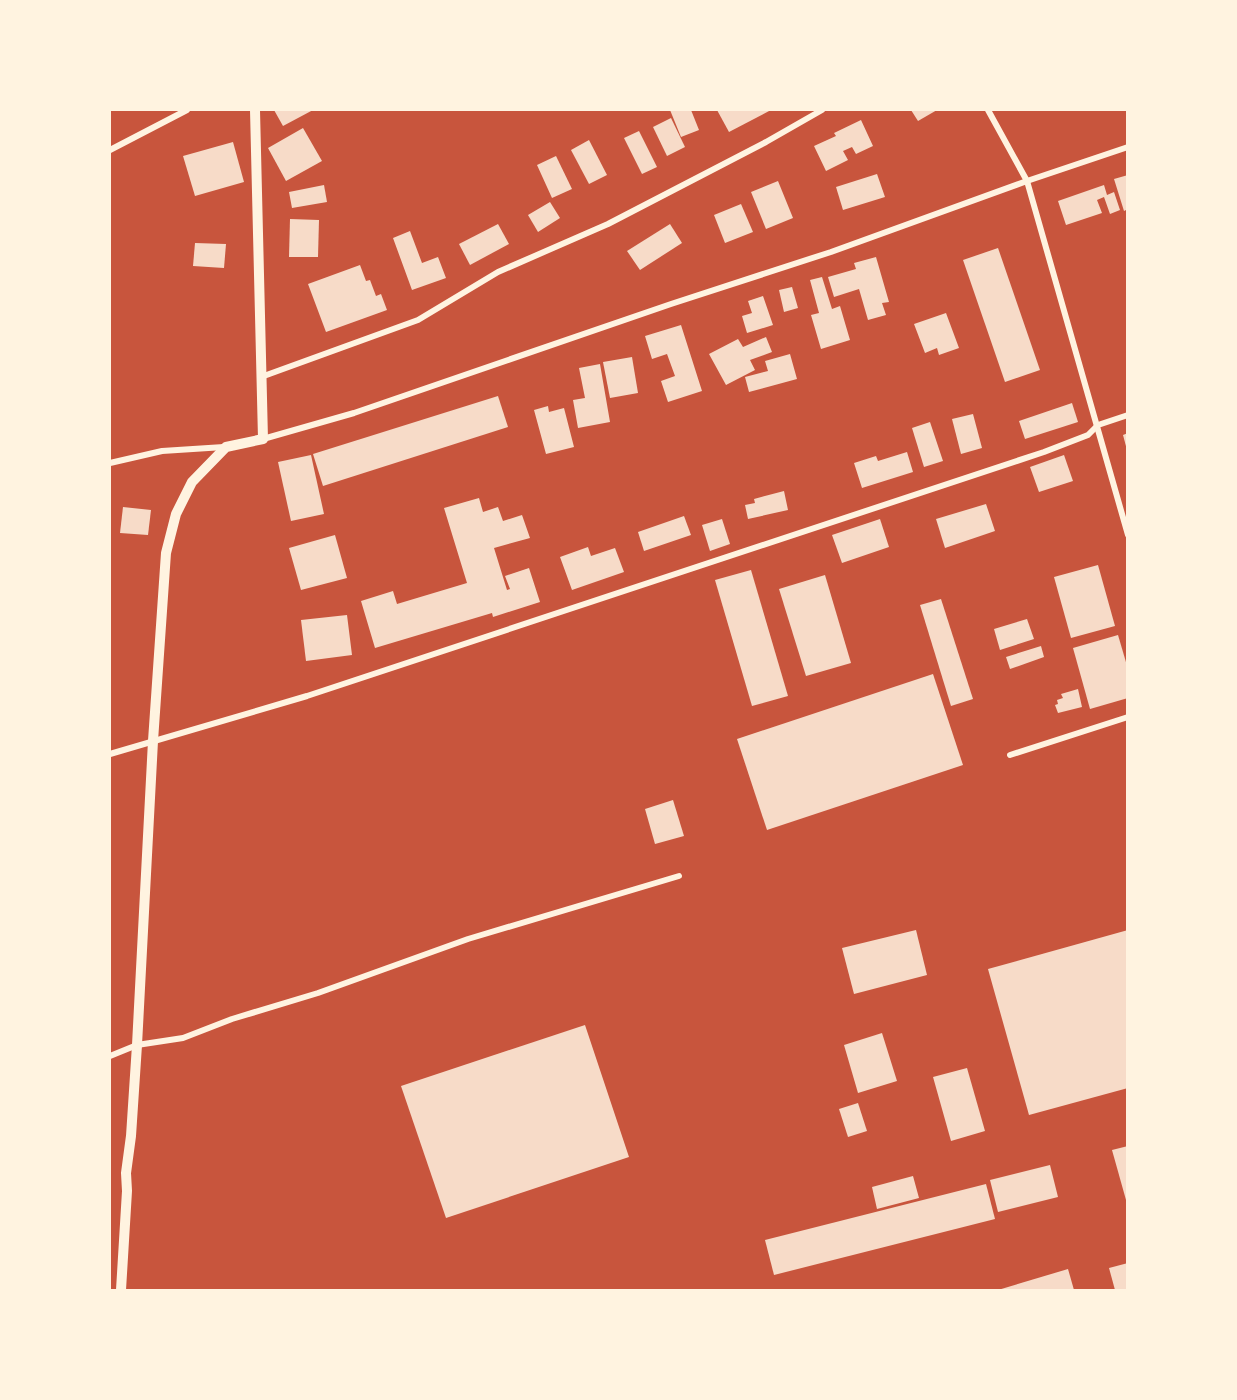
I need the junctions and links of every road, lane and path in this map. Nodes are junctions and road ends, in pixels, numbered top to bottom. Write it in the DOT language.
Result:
graph roads {
  1 [pos="187,110"];
  2 [pos="255,110"];
  3 [pos="822,110"];
  4 [pos="988,110"];
  5 [pos="1128,147"];
  6 [pos="110,150"];
  7 [pos="1027,181"];
  8 [pos="261,377"];
  9 [pos="1128,415"];
  10 [pos="1098,425"];
  11 [pos="262,439"];
  12 [pos="226,447"];
  13 [pos="110,463"];
  14 [pos="1128,535"];
  15 [pos="1128,717"];
  16 [pos="153,741"];
  17 [pos="110,754"];
  18 [pos="1011,755"];
  19 [pos="679,876"];
  20 [pos="138,1045"];
  21 [pos="110,1056"];
  22 [pos="121,1290"];
  1 -- 6 [label="street"];
  2 -- 8 [label="street"];
  3 -- 8 [label="street"];
  4 -- 7 [label="street"];
  5 -- 7 [label="street"];
  7 -- 10 [label="street"];
  7 -- 11 [label="street"];
  8 -- 11 [label="street"];
  9 -- 10 [label="street"];
  10 -- 14 [label="street"];
  10 -- 16 [label="street"];
  11 -- 12 [label="street"];
  12 -- 13 [label="street"];
  12 -- 16 [label="street"];
  15 -- 18 [label="street"];
  16 -- 17 [label="street"];
  16 -- 20 [label="street"];
  19 -- 20 [label="street"];
  20 -- 21 [label="street"];
  20 -- 22 [label="street"];
}
